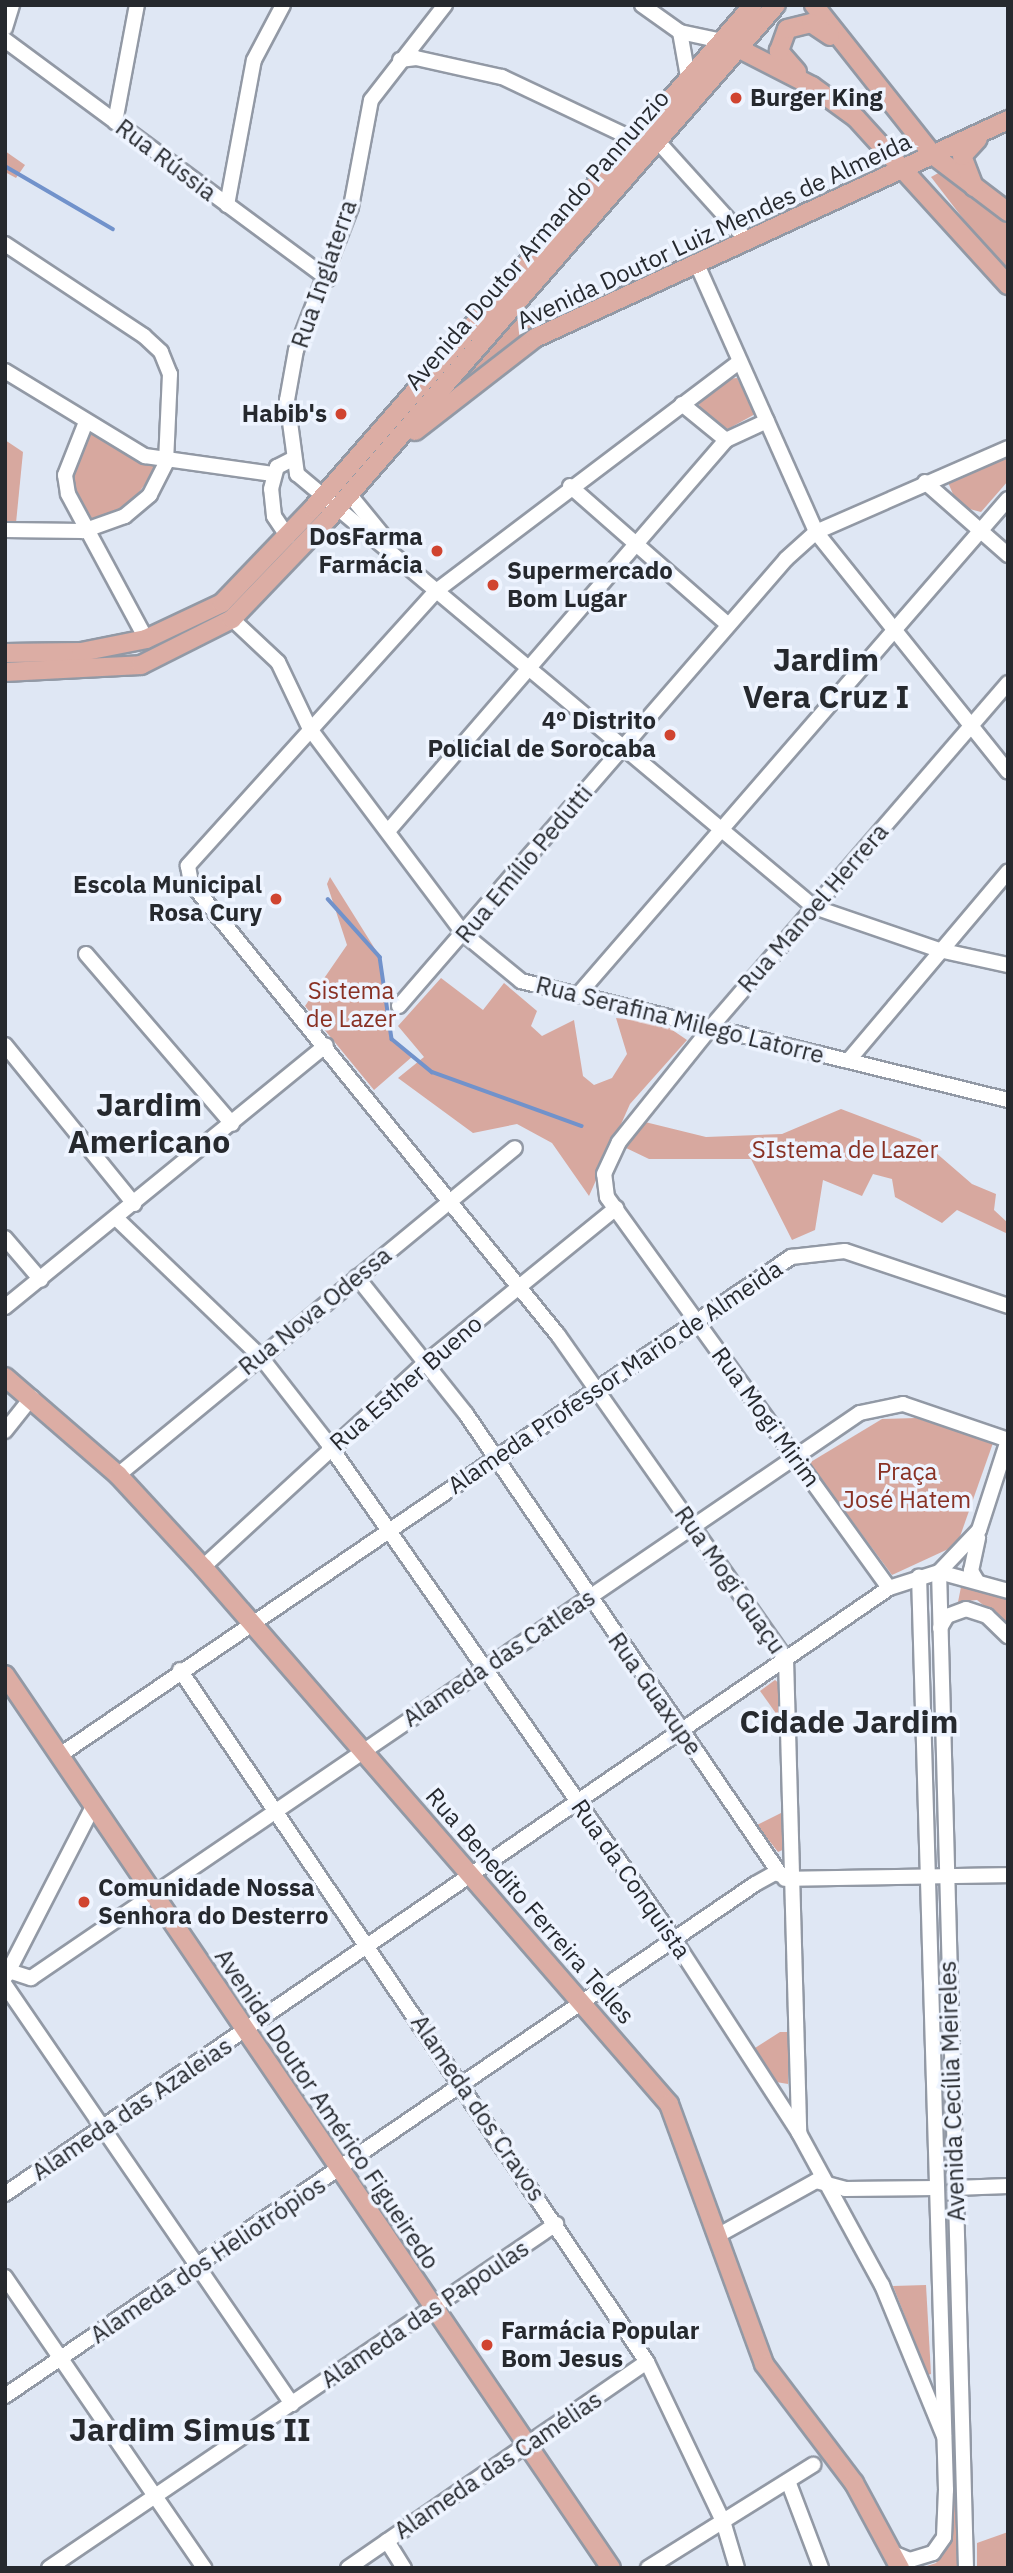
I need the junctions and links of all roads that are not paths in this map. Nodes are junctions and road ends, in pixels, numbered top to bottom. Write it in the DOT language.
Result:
graph roads {
  1 [pos="12,5"];
  2 [pos="137,5"];
  3 [pos="283,5"];
  4 [pos="445,5"];
  5 [pos="642,5"];
  6 [pos="753,5"];
  7 [pos="776,5"];
  8 [pos="814,5"];
  9 [pos="5,28"];
  10 [pos="680,32"];
  11 [pos="5,40"];
  12 [pos="728,43"];
  13 [pos="400,61"];
  14 [pos="688,76"];
  15 [pos="812,86"];
  16 [pos="1008,120"];
  17 [pos="115,122"];
  18 [pos="908,126"];
  19 [pos="985,132"];
  20 [pos="645,136"];
  21 [pos="933,155"];
  22 [pos="906,166"];
  23 [pos="976,192"];
  24 [pos="228,205"];
  25 [pos="1008,212"];
  26 [pos="746,239"];
  27 [pos="5,244"];
  28 [pos="696,262"];
  29 [pos="328,279"];
  30 [pos="1008,285"];
  31 [pos="738,362"];
  32 [pos="5,371"];
  33 [pos="682,404"];
  34 [pos="767,421"];
  35 [pos="86,422"];
  36 [pos="726,440"];
  37 [pos="1008,448"];
  38 [pos="384,454"];
  39 [pos="293,459"];
  40 [pos="166,463"];
  41 [pos="273,474"];
  42 [pos="925,482"];
  43 [pos="570,486"];
  44 [pos="349,494"];
  45 [pos="1008,499"];
  46 [pos="329,503"];
  47 [pos="5,530"];
  48 [pos="83,531"];
  49 [pos="980,531"];
  50 [pos="816,532"];
  51 [pos="288,537"];
  52 [pos="636,544"];
  53 [pos="1008,555"];
  54 [pos="437,590"];
  55 [pos="232,619"];
  56 [pos="728,625"];
  57 [pos="892,633"];
  58 [pos="146,639"];
  59 [pos="5,653"];
  60 [pos="531,666"];
  61 [pos="5,672"];
  62 [pos="1008,683"];
  63 [pos="970,727"];
  64 [pos="310,729"];
  65 [pos="626,744"];
  66 [pos="1008,772"];
  67 [pos="723,828"];
  68 [pos="388,830"];
  69 [pos="1008,872"];
  70 [pos="814,907"];
  71 [pos="464,934"];
  72 [pos="939,950"];
  73 [pos="86,954"];
  74 [pos="1008,965"];
  75 [pos="577,996"];
  76 [pos="399,1006"];
  77 [pos="712,1026"];
  78 [pos="5,1045"];
  79 [pos="326,1045"];
  80 [pos="848,1061"];
  81 [pos="1008,1100"];
  82 [pos="232,1124"];
  83 [pos="515,1148"];
  84 [pos="604,1174"];
  85 [pos="453,1199"];
  86 [pos="134,1204"];
  87 [pos="616,1209"];
  88 [pos="116,1218"];
  89 [pos="5,1238"];
  90 [pos="357,1277"];
  91 [pos="41,1280"];
  92 [pos="519,1287"];
  93 [pos="1008,1306"];
  94 [pos="5,1307"];
  95 [pos="695,1319"];
  96 [pos="260,1356"];
  97 [pos="423,1365"];
  98 [pos="5,1377"];
  99 [pos="596,1388"];
  100 [pos="32,1397"];
  101 [pos="5,1431"];
  102 [pos="1008,1440"];
  103 [pos="332,1448"];
  104 [pos="795,1457"];
  105 [pos="496,1458"];
  106 [pos="118,1475"];
  107 [pos="693,1528"];
  108 [pos="391,1530"];
  109 [pos="979,1530"];
  110 [pos="203,1567"];
  111 [pos="939,1572"];
  112 [pos="919,1576"];
  113 [pos="977,1581"];
  114 [pos="889,1588"];
  115 [pos="1008,1591"];
  116 [pos="588,1598"];
  117 [pos="940,1614"];
  118 [pos="251,1623"];
  119 [pos="940,1629"];
  120 [pos="1008,1636"];
  121 [pos="786,1659"];
  122 [pos="486,1667"];
  123 [pos="180,1670"];
  124 [pos="5,1675"];
  125 [pos="682,1734"];
  126 [pos="363,1749"];
  127 [pos="60,1755"];
  128 [pos="579,1804"];
  129 [pos="93,1807"];
  130 [pos="276,1810"];
  131 [pos="927,1875"];
  132 [pos="945,1875"];
  133 [pos="1008,1875"];
  134 [pos="786,1876"];
  135 [pos="473,1878"];
  136 [pos="150,1894"];
  137 [pos="673,1938"];
  138 [pos="369,1950"];
  139 [pos="7,1974"];
  140 [pos="31,1978"];
  141 [pos="5,1985"];
  142 [pos="19,1998"];
  143 [pos="584,2004"];
  144 [pos="246,2033"];
  145 [pos="797,2076"];
  146 [pos="465,2087"];
  147 [pos="779,2100"];
  148 [pos="103,2126"];
  149 [pos="799,2133"];
  150 [pos="340,2172"];
  151 [pos="827,2185"];
  152 [pos="1008,2186"];
  153 [pos="936,2188"];
  154 [pos="955,2188"];
  155 [pos="5,2193"];
  156 [pos="556,2224"];
  157 [pos="717,2236"];
  158 [pos="200,2265"];
  159 [pos="5,2277"];
  160 [pos="433,2310"];
  161 [pos="62,2359"];
  162 [pos="647,2362"];
  163 [pos="5,2396"];
  164 [pos="292,2404"];
  165 [pos="944,2436"];
  166 [pos="527,2445"];
  167 [pos="813,2465"];
  168 [pos="788,2481"];
  169 [pos="946,2490"];
  170 [pos="964,2490"];
  171 [pos="157,2496"];
  172 [pos="723,2521"];
  173 [pos="387,2541"];
  174 [pos="890,2552"];
  175 [pos="49,2568"];
  176 [pos="204,2568"];
  177 [pos="348,2568"];
  178 [pos="404,2568"];
  179 [pos="611,2568"];
  180 [pos="648,2568"];
  181 [pos="737,2568"];
  182 [pos="821,2568"];
  183 [pos="900,2568"];
  184 [pos="966,2568"];
  1 -- 9 [label="street"];
  2 -- 17 [label="street"];
  3 -- 24 [label="street"];
  4 -- 13 [label="street, Rua Inglaterra"];
  5 -- 10 [label="street"];
  6 -- 12 [label="main road, Avenida Doutor Armando Pannunzio"];
  7 -- 12 [label="main road, Avenida Doutor Armando Pannunzio"];
  8 -- 18 [label="main road"];
  10 -- 12 [label="street"];
  10 -- 14 [label="street"];
  11 -- 17 [label="street, Rua Rússia"];
  12 -- 14 [label="main road, Avenida Doutor Armando Pannunzio"];
  12 -- 15 [label="main road"];
  12 -- 20 [label="main road, Avenida Doutor Armando Pannunzio"];
  13 -- 20 [label="street"];
  13 -- 29 [label="street, Rua Inglaterra"];
  14 -- 20 [label="main road, Avenida Doutor Armando Pannunzio"];
  15 -- 18 [label="main road"];
  15 -- 22 [label="main road"];
  16 -- 19 [label="main road, Avenida Doutor Luiz Mendes de Almeida"];
  17 -- 24 [label="street, Rua Rússia"];
  18 -- 21 [label="main road"];
  19 -- 21 [label="main road, Avenida Doutor Luiz Mendes de Almeida"];
  19 -- 23 [label="main road"];
  20 -- 26 [label="street"];
  20 -- 38 [label="main road, Avenida Doutor Armando Pannunzio"];
  20 -- 46 [label="main road, Avenida Doutor Armando Pannunzio"];
  21 -- 22 [label="main road, Avenida Doutor Luiz Mendes de Almeida"];
  21 -- 23 [label="main road"];
  22 -- 26 [label="main road, Avenida Doutor Luiz Mendes de Almeida"];
  22 -- 30 [label="main road"];
  23 -- 25 [label="main road"];
  24 -- 29 [label="street, Rua Rússia"];
  26 -- 28 [label="main road, Avenida Doutor Luiz Mendes de Almeida"];
  27 -- 40 [label="street"];
  28 -- 31 [label="street"];
  28 -- 38 [label="main road, Avenida Doutor Luiz Mendes de Almeida"];
  29 -- 39 [label="street, Rua Inglaterra"];
  31 -- 33 [label="street"];
  31 -- 34 [label="street"];
  32 -- 35 [label="street"];
  33 -- 36 [label="street"];
  33 -- 43 [label="street"];
  34 -- 36 [label="street"];
  34 -- 50 [label="street"];
  35 -- 40 [label="street"];
  35 -- 48 [label="street"];
  36 -- 52 [label="street"];
  37 -- 42 [label="street, Rua Emílio Pedutti"];
  38 -- 44 [label="main road, Avenida Doutor Armando Pannunzio"];
  39 -- 41 [label="street"];
  39 -- 46 [label="street, Rua Inglaterra"];
  40 -- 41 [label="street"];
  40 -- 48 [label="street"];
  41 -- 51 [label="street"];
  42 -- 49 [label="street"];
  42 -- 50 [label="street, Rua Emílio Pedutti"];
  43 -- 52 [label="street"];
  43 -- 54 [label="street"];
  44 -- 46 [label="main road, Avenida Doutor Armando Pannunzio"];
  44 -- 54 [label="street"];
  45 -- 49 [label="street"];
  46 -- 51 [label="main road"];
  46 -- 54 [label="street, Rua Inglaterra"];
  46 -- 55 [label="main road"];
  47 -- 48 [label="street"];
  48 -- 58 [label="street"];
  49 -- 53 [label="street"];
  49 -- 57 [label="street"];
  50 -- 56 [label="street, Rua Emílio Pedutti"];
  50 -- 57 [label="street"];
  51 -- 58 [label="main road"];
  52 -- 56 [label="street"];
  52 -- 60 [label="street"];
  54 -- 60 [label="street"];
  54 -- 64 [label="street"];
  55 -- 61 [label="main road"];
  55 -- 64 [label="street, Rua Serafina Milego Latorre"];
  56 -- 65 [label="street, Rua Emílio Pedutti"];
  57 -- 63 [label="street"];
  57 -- 67 [label="street"];
  58 -- 59 [label="main road"];
  60 -- 65 [label="street"];
  60 -- 68 [label="street"];
  62 -- 63 [label="street, Rua Manoel Herrera"];
  63 -- 66 [label="street"];
  63 -- 70 [label="street, Rua Manoel Herrera"];
  64 -- 68 [label="street, Rua Serafina Milego Latorre"];
  64 -- 79 [label="street, Rua Mogi Guaçu"];
  65 -- 67 [label="street"];
  65 -- 71 [label="street, Rua Emílio Pedutti"];
  67 -- 70 [label="street"];
  67 -- 75 [label="street"];
  68 -- 71 [label="street, Rua Serafina Milego Latorre"];
  69 -- 72 [label="street"];
  70 -- 72 [label="street"];
  70 -- 77 [label="street, Rua Manoel Herrera"];
  71 -- 75 [label="street, Rua Serafina Milego Latorre"];
  71 -- 76 [label="street, Rua Emílio Pedutti"];
  72 -- 74 [label="street"];
  72 -- 80 [label="street"];
  73 -- 82 [label="street"];
  75 -- 77 [label="street, Rua Serafina Milego Latorre"];
  77 -- 80 [label="street, Rua Serafina Milego Latorre"];
  77 -- 84 [label="street, Rua Manoel Herrera"];
  78 -- 86 [label="street"];
  79 -- 82 [label="street"];
  79 -- 85 [label="street, Rua Mogi Guaçu"];
  80 -- 81 [label="street, Rua Serafina Milego Latorre"];
  82 -- 86 [label="street"];
  83 -- 85 [label="street, Rua Nova Odessa"];
  84 -- 87 [label="street, Rua Mogi Mirim"];
  85 -- 90 [label="street, Rua Nova Odessa"];
  85 -- 92 [label="street, Rua Mogi Guaçu"];
  86 -- 88 [label="street"];
  87 -- 92 [label="street, Rua Esther Bueno"];
  87 -- 95 [label="street, Rua Mogi Mirim"];
  88 -- 91 [label="street"];
  88 -- 96 [label="street, Rua da Conquista"];
  89 -- 91 [label="street"];
  90 -- 96 [label="street, Rua Nova Odessa"];
  90 -- 97 [label="street, Rua Guaxupe"];
  91 -- 94 [label="street"];
  92 -- 97 [label="street, Rua Esther Bueno"];
  92 -- 99 [label="street, Rua Mogi Guaçu"];
  93 -- 95 [label="street, Alameda Professor Mario de Almeida"];
  95 -- 99 [label="street, Alameda Professor Mario de Almeida"];
  95 -- 104 [label="street, Rua Mogi Mirim"];
  96 -- 103 [label="street, Rua da Conquista"];
  96 -- 106 [label="street, Rua Nova Odessa"];
  97 -- 103 [label="street, Rua Esther Bueno"];
  97 -- 105 [label="street, Rua Guaxupe"];
  98 -- 100 [label="main road, Rua Benedito Ferreira Telles"];
  99 -- 105 [label="street, Alameda Professor Mario de Almeida"];
  99 -- 107 [label="street, Rua Mogi Guaçu"];
  100 -- 101 [label="street"];
  100 -- 106 [label="main road, Rua Benedito Ferreira Telles"];
  102 -- 104 [label="street, Alameda das Catleas"];
  102 -- 109 [label="street"];
  103 -- 108 [label="street, Rua da Conquista"];
  103 -- 110 [label="street, Rua Esther Bueno"];
  104 -- 107 [label="street, Alameda das Catleas"];
  104 -- 114 [label="street, Rua Mogi Mirim"];
  105 -- 108 [label="street, Alameda Professor Mario de Almeida"];
  105 -- 116 [label="street, Rua Guaxupe"];
  106 -- 110 [label="main road, Rua Benedito Ferreira Telles"];
  107 -- 116 [label="street, Alameda das Catleas"];
  107 -- 121 [label="street, Rua Mogi Guaçu"];
  108 -- 118 [label="street, Alameda Professor Mario de Almeida"];
  108 -- 122 [label="street, Rua da Conquista"];
  109 -- 111 [label="street"];
  109 -- 113 [label="street"];
  110 -- 118 [label="main road, Rua Benedito Ferreira Telles"];
  111 -- 112 [label="street, Alameda das Azaleias"];
  111 -- 113 [label="street"];
  111 -- 117 [label="street, Avenida Cecília Meireles"];
  112 -- 114 [label="street, Alameda das Azaleias"];
  112 -- 131 [label="street"];
  113 -- 115 [label="street"];
  113 -- 117 [label="street"];
  114 -- 121 [label="street, Alameda das Azaleias"];
  116 -- 122 [label="street, Alameda das Catleas"];
  116 -- 125 [label="street, Rua Guaxupe"];
  117 -- 119 [label="street, Avenida Cecília Meireles"];
  118 -- 123 [label="street, Alameda Professor Mario de Almeida"];
  118 -- 126 [label="main road, Rua Benedito Ferreira Telles"];
  119 -- 120 [label="street"];
  119 -- 132 [label="street, Avenida Cecília Meireles"];
  121 -- 125 [label="street, Alameda das Azaleias"];
  121 -- 134 [label="street, Rua Mogi Guaçu"];
  122 -- 126 [label="street, Alameda das Catleas"];
  122 -- 128 [label="street, Rua da Conquista"];
  123 -- 127 [label="street, Alameda Professor Mario de Almeida"];
  123 -- 130 [label="street, Alameda dos Cravos"];
  124 -- 127 [label="main road, Avenida Doutor Américo Figueiredo"];
  125 -- 128 [label="street, Alameda das Azaleias"];
  125 -- 134 [label="street, Rua Guaxupe"];
  126 -- 130 [label="street, Alameda das Catleas"];
  126 -- 135 [label="main road, Rua Benedito Ferreira Telles"];
  127 -- 129 [label="main road, Avenida Doutor Américo Figueiredo"];
  128 -- 135 [label="street, Alameda das Azaleias"];
  128 -- 137 [label="street, Rua da Conquista"];
  129 -- 136 [label="main road, Avenida Doutor Américo Figueiredo"];
  129 -- 139 [label="street"];
  130 -- 136 [label="street, Alameda das Catleas"];
  130 -- 138 [label="street, Alameda dos Cravos"];
  131 -- 132 [label="street, Alameda dos Heliotrópios"];
  131 -- 134 [label="street, Alameda dos Heliotrópios"];
  131 -- 153 [label="street"];
  132 -- 133 [label="street, Alameda dos Heliotrópios"];
  132 -- 154 [label="street, Avenida Cecília Meireles"];
  134 -- 137 [label="street, Alameda dos Heliotrópios"];
  134 -- 145 [label="street, Rua Mogi Guaçu"];
  135 -- 138 [label="street, Alameda das Azaleias"];
  135 -- 143 [label="main road, Rua Benedito Ferreira Telles"];
  136 -- 140 [label="street, Alameda das Catleas"];
  136 -- 144 [label="main road, Avenida Doutor Américo Figueiredo"];
  137 -- 143 [label="street, Alameda dos Heliotrópios"];
  137 -- 147 [label="street, Rua da Conquista"];
  138 -- 144 [label="street, Alameda das Azaleias"];
  138 -- 146 [label="street, Alameda dos Cravos"];
  139 -- 140 [label="street"];
  140 -- 142 [label="street"];
  141 -- 142 [label="street"];
  142 -- 148 [label="street"];
  143 -- 146 [label="street, Alameda dos Heliotrópios"];
  143 -- 157 [label="main road, Rua Benedito Ferreira Telles"];
  144 -- 148 [label="street, Alameda das Azaleias"];
  144 -- 150 [label="main road, Avenida Doutor Américo Figueiredo"];
  145 -- 147 [label="street"];
  145 -- 149 [label="street, Rua Mogi Guaçu"];
  146 -- 150 [label="street, Alameda dos Heliotrópios"];
  146 -- 156 [label="street, Alameda dos Cravos"];
  147 -- 149 [label="street, Rua da Conquista"];
  148 -- 155 [label="street, Alameda das Azaleias"];
  148 -- 158 [label="street"];
  149 -- 151 [label="street, Rua da Conquista"];
  150 -- 158 [label="street, Alameda dos Heliotrópios"];
  150 -- 160 [label="main road, Avenida Doutor Américo Figueiredo"];
  151 -- 153 [label="street"];
  151 -- 157 [label="street"];
  151 -- 165 [label="street, Rua da Conquista"];
  152 -- 154 [label="street"];
  153 -- 165 [label="street"];
  154 -- 170 [label="street, Avenida Cecília Meireles"];
  156 -- 160 [label="street, Alameda das Papoulas"];
  156 -- 162 [label="street, Alameda dos Cravos"];
  157 -- 174 [label="main road, Rua Benedito Ferreira Telles"];
  158 -- 161 [label="street, Alameda dos Heliotrópios"];
  158 -- 164 [label="street"];
  159 -- 161 [label="street"];
  160 -- 164 [label="street, Alameda das Papoulas"];
  160 -- 166 [label="main road, Avenida Doutor Américo Figueiredo"];
  161 -- 163 [label="street, Alameda dos Heliotrópios"];
  161 -- 171 [label="street"];
  162 -- 166 [label="street, Alameda das Camélias"];
  162 -- 172 [label="street, Alameda dos Cravos"];
  164 -- 171 [label="street, Alameda das Papoulas"];
  165 -- 169 [label="street"];
  166 -- 173 [label="street, Alameda das Camélias"];
  166 -- 179 [label="main road, Avenida Doutor Américo Figueiredo"];
  167 -- 168 [label="street"];
  168 -- 172 [label="street"];
  168 -- 182 [label="street"];
  169 -- 170 [label="street"];
  169 -- 174 [label="street"];
  170 -- 184 [label="street, Avenida Cecília Meireles"];
  171 -- 175 [label="street, Alameda das Papoulas"];
  171 -- 176 [label="street"];
  172 -- 180 [label="street"];
  172 -- 181 [label="street, Alameda dos Cravos"];
  173 -- 177 [label="street, Alameda das Camélias"];
  173 -- 178 [label="street"];
  174 -- 183 [label="main road, Rua Benedito Ferreira Telles"];
}
